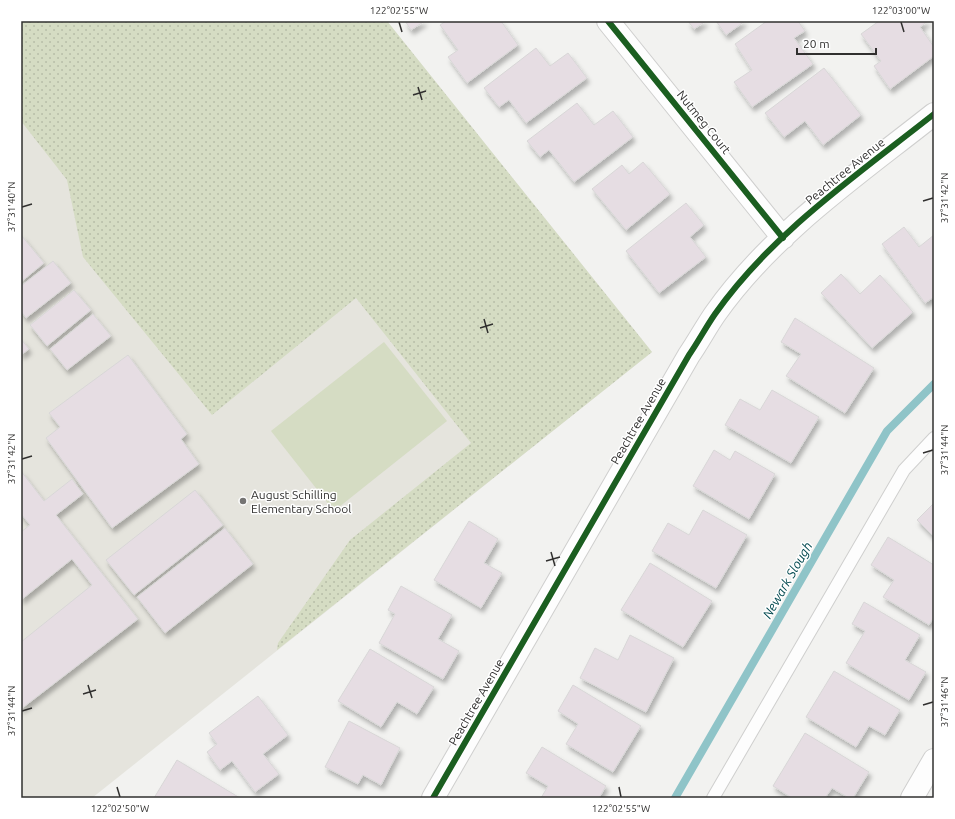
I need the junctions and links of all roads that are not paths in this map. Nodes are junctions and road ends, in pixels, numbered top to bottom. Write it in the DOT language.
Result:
graph roads {
  1 [pos="608,21"];
  2 [pos="934,114"];
  3 [pos="783,238"];
  4 [pos="934,438"];
  5 [pos="934,760"];
  6 [pos="433,798"];
  7 [pos="713,798"];
  8 [pos="912,798"];
  1 -- 3 [label="street, Nutmeg Court"];
  2 -- 3 [label="street, Peachtree Avenue"];
  3 -- 6 [label="street, Peachtree Avenue"];
  4 -- 7 [label="lane"];
  5 -- 8 [label="street"];
}
